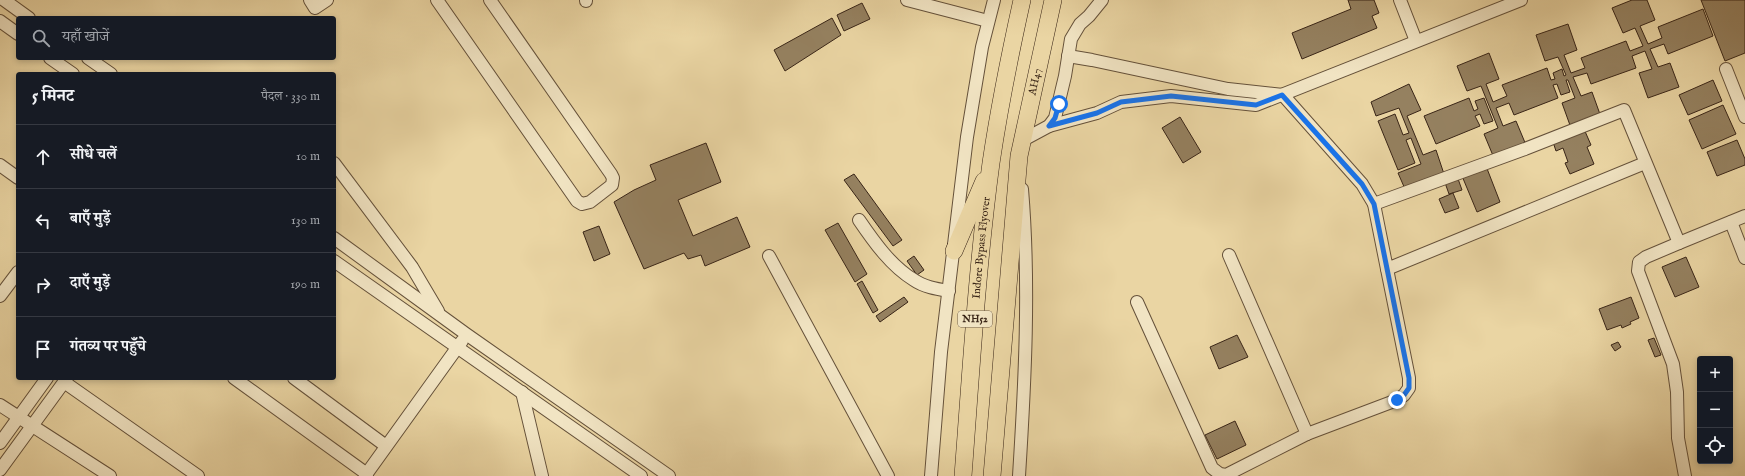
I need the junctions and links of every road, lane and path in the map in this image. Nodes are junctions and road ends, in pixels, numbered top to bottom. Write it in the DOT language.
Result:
graph roads {
  1 [pos="4,0"];
  2 [pos="310,0"];
  3 [pos="327,0"];
  4 [pos="437,0"];
  5 [pos="490,0"];
  6 [pos="908,0"];
  7 [pos="994,0"];
  8 [pos="1022,0"];
  9 [pos="1053,0"];
  10 [pos="1102,0"];
  11 [pos="1400,0"];
  12 [pos="1521,0"];
  13 [pos="1502,4"];
  14 [pos="27,16"];
  15 [pos="0,21"];
  16 [pos="988,21"];
  17 [pos="16,33"];
  18 [pos="1416,41"];
  19 [pos="1068,56"];
  20 [pos="53,60"];
  21 [pos="91,60"];
  22 [pos="1726,69"];
  23 [pos="69,72"];
  24 [pos="108,72"];
  25 [pos="1282,95"];
  26 [pos="1745,117"];
  27 [pos="1049,126"];
  28 [pos="1023,140"];
  29 [pos="991,162"];
  30 [pos="1645,163"];
  31 [pos="1018,164"];
  32 [pos="0,165"];
  33 [pos="336,166"];
  34 [pos="16,177"];
  35 [pos="1374,204"];
  36 [pos="1745,216"];
  37 [pos="860,220"];
  38 [pos="1731,222"];
  39 [pos="336,239"];
  40 [pos="1679,243"];
  41 [pos="954,251"];
  42 [pos="1229,255"];
  43 [pos="769,256"];
  44 [pos="1745,258"];
  45 [pos="336,262"];
  46 [pos="1387,269"];
  47 [pos="16,275"];
  48 [pos="949,291"];
  49 [pos="0,296"];
  50 [pos="425,299"];
  51 [pos="1137,302"];
  52 [pos="413,317"];
  53 [pos="466,334"];
  54 [pos="458,348"];
  55 [pos="46,380"];
  56 [pos="66,380"];
  57 [pos="237,380"];
  58 [pos="297,380"];
  59 [pos="522,392"];
  60 [pos="0,405"];
  61 [pos="18,418"];
  62 [pos="32,426"];
  63 [pos="1307,434"];
  64 [pos="0,443"];
  65 [pos="386,446"];
  66 [pos="0,470"];
  67 [pos="366,475"];
  68 [pos="110,476"];
  69 [pos="198,476"];
  70 [pos="542,476"];
  71 [pos="641,476"];
  72 [pos="669,476"];
  73 [pos="888,476"];
  74 [pos="931,476"];
  75 [pos="963,476"];
  76 [pos="992,476"];
  77 [pos="1019,476"];
  78 [pos="1685,476"];
  1 -- 14 [label="street"];
  2 -- 3 [label="street"];
  4 -- 5 [label="street"];
  6 -- 16 [label="street"];
  7 -- 16 [label="street"];
  8 -- 29 [label="highway, NH52"];
  9 -- 28 [label="highway, AH47 / NH52"];
  10 -- 19 [label="street"];
  11 -- 18 [label="street"];
  12 -- 13 [label="street"];
  13 -- 18 [label="street"];
  15 -- 17 [label="street"];
  16 -- 41 [label="street"];
  18 -- 25 [label="street"];
  19 -- 25 [label="street"];
  19 -- 27 [label="street"];
  20 -- 23 [label="street"];
  21 -- 24 [label="street"];
  22 -- 26 [label="street"];
  25 -- 27 [label="street"];
  25 -- 35 [label="street"];
  27 -- 28 [label="street"];
  28 -- 31 [label="highway, AH47 / NH52"];
  29 -- 41 [label="highway"];
  29 -- 75 [label="highway, Indore Bypass Flyover / NH52"];
  30 -- 35 [label="street"];
  30 -- 40 [label="street"];
  30 -- 46 [label="street"];
  31 -- 76 [label="highway, NH52"];
  31 -- 77 [label="street"];
  32 -- 34 [label="street"];
  33 -- 50 [label="street"];
  35 -- 46 [label="street"];
  36 -- 38 [label="street"];
  37 -- 48 [label="street"];
  38 -- 40 [label="street"];
  38 -- 44 [label="street"];
  39 -- 50 [label="street"];
  40 -- 78 [label="street"];
  41 -- 48 [label="street"];
  42 -- 63 [label="street"];
  43 -- 73 [label="street"];
  45 -- 52 [label="street"];
  46 -- 63 [label="street"];
  47 -- 49 [label="street"];
  48 -- 74 [label="street"];
  50 -- 52 [label="street"];
  50 -- 53 [label="street"];
  51 -- 63 [label="street"];
  52 -- 54 [label="street"];
  53 -- 54 [label="street"];
  53 -- 72 [label="street"];
  54 -- 59 [label="street"];
  54 -- 65 [label="street"];
  55 -- 61 [label="street"];
  56 -- 62 [label="street"];
  56 -- 69 [label="street"];
  57 -- 67 [label="street"];
  58 -- 65 [label="street"];
  59 -- 70 [label="street"];
  59 -- 71 [label="street"];
  60 -- 61 [label="street"];
  61 -- 62 [label="street"];
  61 -- 64 [label="street"];
  62 -- 66 [label="street"];
  62 -- 68 [label="street"];
  65 -- 67 [label="street"];
}
